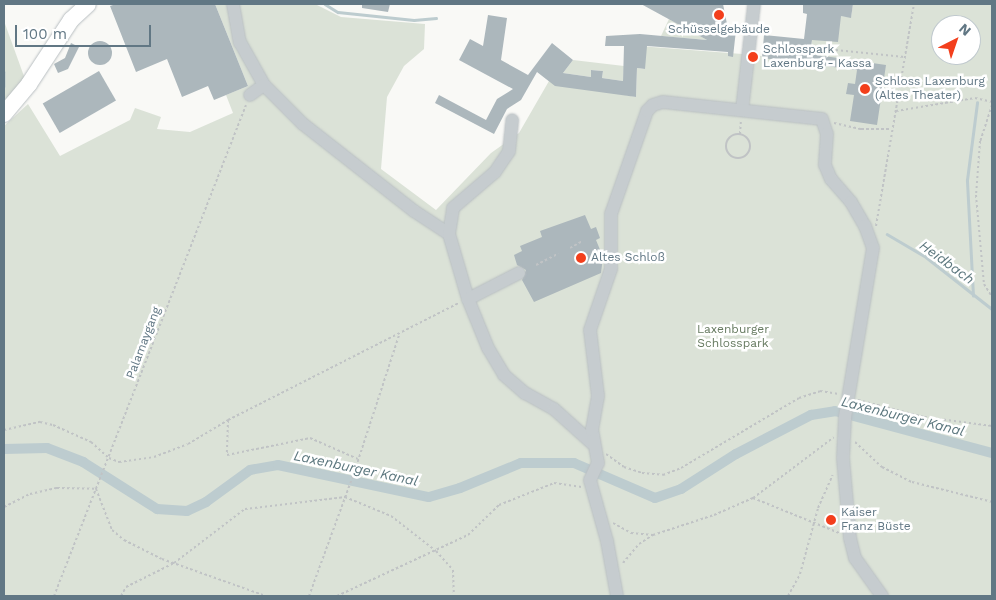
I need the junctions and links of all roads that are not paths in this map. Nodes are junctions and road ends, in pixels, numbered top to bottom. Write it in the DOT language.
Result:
graph roads {
  1 [pos="88,4"];
  2 [pos="233,4"];
  3 [pos="754,4"];
  4 [pos="264,85"];
  5 [pos="250,95"];
  6 [pos="742,110"];
  7 [pos="4,114"];
  8 [pos="512,120"];
  9 [pos="449,234"];
  10 [pos="519,273"];
  11 [pos="468,299"];
  12 [pos="594,445"];
  13 [pos="617,596"];
  14 [pos="882,596"];
  1 -- 7 [label="main road"];
  2 -- 4 [label="lane"];
  3 -- 6 [label="lane"];
  4 -- 5 [label="lane"];
  4 -- 9 [label="lane"];
  6 -- 12 [label="lane"];
  6 -- 14 [label="lane"];
  8 -- 9 [label="lane"];
  9 -- 11 [label="lane"];
  10 -- 11 [label="lane"];
  11 -- 12 [label="lane"];
  12 -- 13 [label="lane"];
}
